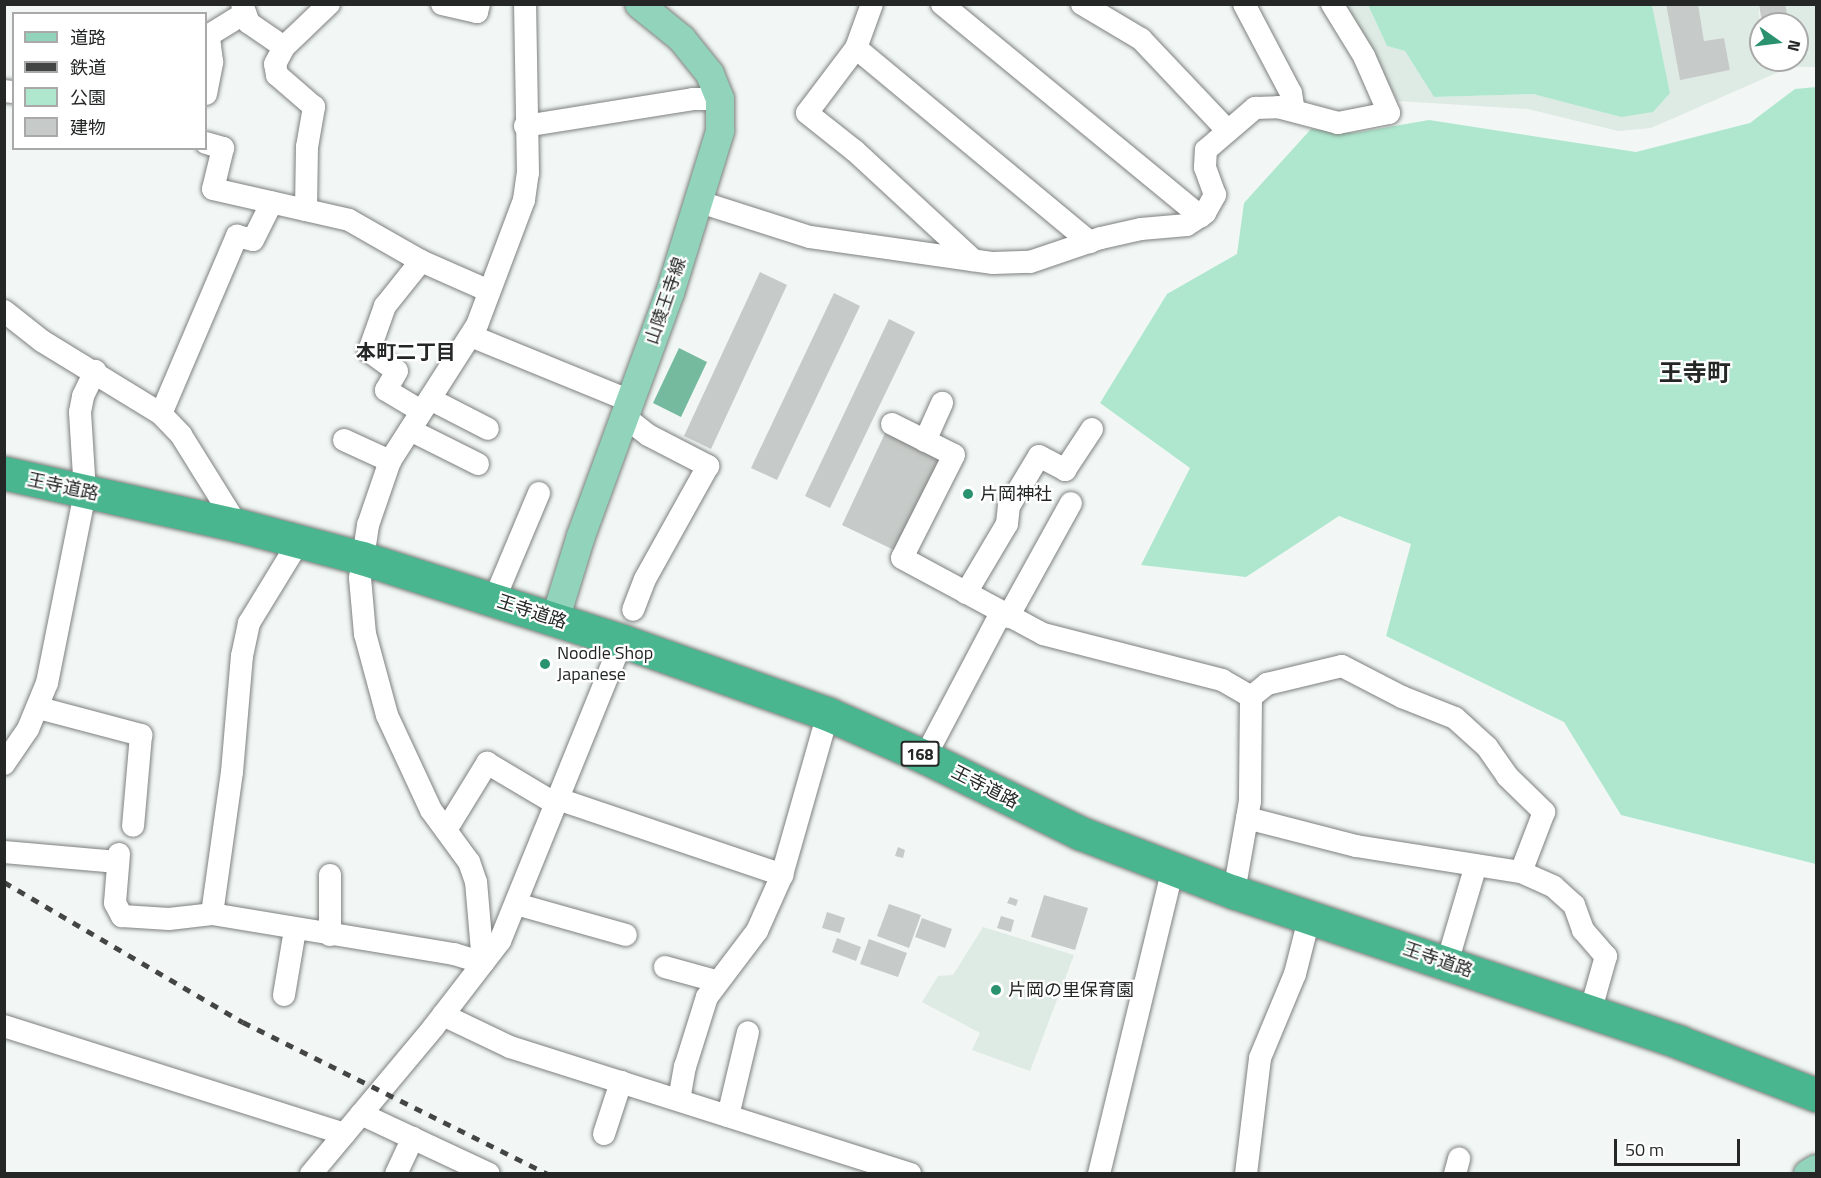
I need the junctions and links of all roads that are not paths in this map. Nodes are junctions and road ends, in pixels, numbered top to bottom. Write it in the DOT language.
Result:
graph roads {
  1 [pos="329,4"];
  2 [pos="442,4"];
  3 [pos="479,4"];
  4 [pos="525,4"];
  5 [pos="639,4"];
  6 [pos="872,4"];
  7 [pos="942,4"];
  8 [pos="1082,4"];
  9 [pos="1244,4"];
  10 [pos="1332,4"];
  11 [pos="243,9"];
  12 [pos="207,36"];
  13 [pos="284,47"];
  14 [pos="856,48"];
  15 [pos="207,89"];
  16 [pos="720,99"];
  17 [pos="1294,111"];
  18 [pos="525,126"];
  19 [pos="1226,129"];
  20 [pos="207,143"];
  21 [pos="272,202"];
  22 [pos="700,202"];
  23 [pos="306,210"];
  24 [pos="1201,217"];
  25 [pos="1090,242"];
  26 [pos="973,260"];
  27 [pos="421,261"];
  28 [pos="489,291"];
  29 [pos="4,311"];
  30 [pos="471,336"];
  31 [pos="95,371"];
  32 [pos="942,403"];
  33 [pos="627,409"];
  34 [pos="420,413"];
  35 [pos="161,414"];
  36 [pos="892,424"];
  37 [pos="488,429"];
  38 [pos="1092,429"];
  39 [pos="344,440"];
  40 [pos="926,441"];
  41 [pos="390,461"];
  42 [pos="478,464"];
  43 [pos="4,473"];
  44 [pos="85,492"];
  45 [pos="539,493"];
  46 [pos="1071,503"];
  47 [pos="237,525"];
  48 [pos="299,542"];
  49 [pos="362,558"];
  50 [pos="966,593"];
  51 [pos="494,600"];
  52 [pos="633,610"];
  53 [pos="1005,615"];
  54 [pos="555,620"];
  55 [pos="622,641"];
  56 [pos="1251,697"];
  57 [pos="39,708"];
  58 [pos="828,714"];
  59 [pos="12,745"];
  60 [pos="925,757"];
  61 [pos="4,764"];
  62 [pos="557,802"];
  63 [pos="1247,818"];
  64 [pos="133,826"];
  65 [pos="446,830"];
  66 [pos="4,852"];
  67 [pos="1476,866"];
  68 [pos="1173,867"];
  69 [pos="1521,872"];
  70 [pos="330,875"];
  71 [pos="782,875"];
  72 [pos="1234,892"];
  73 [pos="516,904"];
  74 [pos="212,914"];
  75 [pos="1310,915"];
  76 [pos="295,930"];
  77 [pos="330,935"];
  78 [pos="626,935"];
  79 [pos="483,963"];
  80 [pos="1447,963"];
  81 [pos="665,967"];
  82 [pos="716,981"];
  83 [pos="284,996"];
  84 [pos="1590,1013"];
  85 [pos="443,1015"];
  86 [pos="4,1026"];
  87 [pos="748,1032"];
  88 [pos="621,1082"];
  89 [pos="1816,1095"];
  90 [pos="679,1100"];
  91 [pos="361,1114"];
  92 [pos="728,1116"];
  93 [pos="344,1134"];
  94 [pos="604,1134"];
  95 [pos="413,1138"];
  96 [pos="851,1164"];
  97 [pos="1816,1169"];
  98 [pos="311,1173"];
  99 [pos="396,1173"];
  100 [pos="489,1173"];
  101 [pos="910,1173"];
  102 [pos="1099,1173"];
  103 [pos="1245,1173"];
  104 [pos="1808,1173"];
  1 -- 13 [label="street"];
  2 -- 3 [label="street"];
  4 -- 18 [label="street"];
  5 -- 16 [label="main road, 山陵王寺線"];
  6 -- 14 [label="street"];
  7 -- 24 [label="street"];
  8 -- 19 [label="street"];
  9 -- 17 [label="street"];
  10 -- 17 [label="street"];
  11 -- 12 [label="street"];
  11 -- 13 [label="street"];
  12 -- 15 [label="street"];
  13 -- 23 [label="street"];
  14 -- 25 [label="street"];
  14 -- 26 [label="street"];
  16 -- 18 [label="street"];
  16 -- 22 [label="main road, 山陵王寺線"];
  17 -- 19 [label="street"];
  18 -- 28 [label="street"];
  19 -- 24 [label="street"];
  20 -- 21 [label="street"];
  21 -- 23 [label="street"];
  21 -- 35 [label="street"];
  22 -- 26 [label="street"];
  22 -- 33 [label="main road, 山陵王寺線"];
  23 -- 27 [label="street"];
  24 -- 25 [label="street"];
  25 -- 26 [label="street"];
  27 -- 28 [label="street"];
  27 -- 34 [label="street"];
  28 -- 30 [label="street"];
  29 -- 31 [label="street"];
  30 -- 33 [label="street"];
  30 -- 34 [label="street"];
  31 -- 35 [label="street"];
  31 -- 44 [label="street"];
  32 -- 40 [label="street"];
  33 -- 52 [label="street"];
  33 -- 54 [label="main road, 山陵王寺線"];
  34 -- 37 [label="street"];
  34 -- 41 [label="street"];
  34 -- 42 [label="street"];
  35 -- 47 [label="street"];
  36 -- 40 [label="street"];
  38 -- 50 [label="street"];
  39 -- 41 [label="street"];
  40 -- 50 [label="street"];
  41 -- 49 [label="street"];
  43 -- 44 [label="highway, 王寺道路 / 168"];
  44 -- 47 [label="highway, 王寺道路 / 168"];
  44 -- 57 [label="street"];
  45 -- 51 [label="street"];
  46 -- 53 [label="street"];
  47 -- 48 [label="highway, 王寺道路 / 168"];
  48 -- 49 [label="highway, 王寺道路 / 168"];
  48 -- 74 [label="street"];
  49 -- 51 [label="highway, 王寺道路 / 168"];
  49 -- 65 [label="street"];
  50 -- 53 [label="street"];
  51 -- 54 [label="highway, 王寺道路 / 168"];
  53 -- 56 [label="street"];
  53 -- 60 [label="street"];
  54 -- 55 [label="highway, 王寺道路 / 168"];
  55 -- 58 [label="highway, 王寺道路 / 168"];
  55 -- 62 [label="street"];
  56 -- 63 [label="street"];
  56 -- 69 [label="street"];
  57 -- 59 [label="street"];
  57 -- 64 [label="street"];
  58 -- 60 [label="highway, 王寺道路 / 168"];
  58 -- 71 [label="street"];
  59 -- 61 [label="street"];
  60 -- 68 [label="highway, 王寺道路 / 168"];
  62 -- 65 [label="street"];
  62 -- 71 [label="street"];
  62 -- 73 [label="street"];
  63 -- 67 [label="street"];
  63 -- 72 [label="street"];
  65 -- 79 [label="street"];
  66 -- 74 [label="street"];
  67 -- 69 [label="street"];
  67 -- 80 [label="street"];
  68 -- 72 [label="highway, 王寺道路 / 168"];
  68 -- 102 [label="street"];
  69 -- 84 [label="street"];
  70 -- 77 [label="street"];
  71 -- 82 [label="street"];
  72 -- 75 [label="highway, 王寺道路 / 168"];
  73 -- 78 [label="street"];
  73 -- 79 [label="street"];
  74 -- 76 [label="street"];
  75 -- 80 [label="highway, 王寺道路 / 168"];
  75 -- 103 [label="street"];
  76 -- 77 [label="street"];
  76 -- 83 [label="street"];
  77 -- 79 [label="street"];
  79 -- 85 [label="street"];
  80 -- 84 [label="highway, 王寺道路 / 168"];
  81 -- 82 [label="street"];
  82 -- 90 [label="street"];
  84 -- 89 [label="highway, 王寺道路 / 168"];
  85 -- 88 [label="street"];
  85 -- 91 [label="street"];
  86 -- 93 [label="street"];
  87 -- 92 [label="street"];
  88 -- 90 [label="street"];
  88 -- 94 [label="street"];
  90 -- 92 [label="street"];
  91 -- 93 [label="street"];
  91 -- 95 [label="street"];
  92 -- 96 [label="street"];
  93 -- 98 [label="street"];
  95 -- 99 [label="street"];
  95 -- 100 [label="street"];
  96 -- 101 [label="street"];
  97 -- 104 [label="main road"];
}
